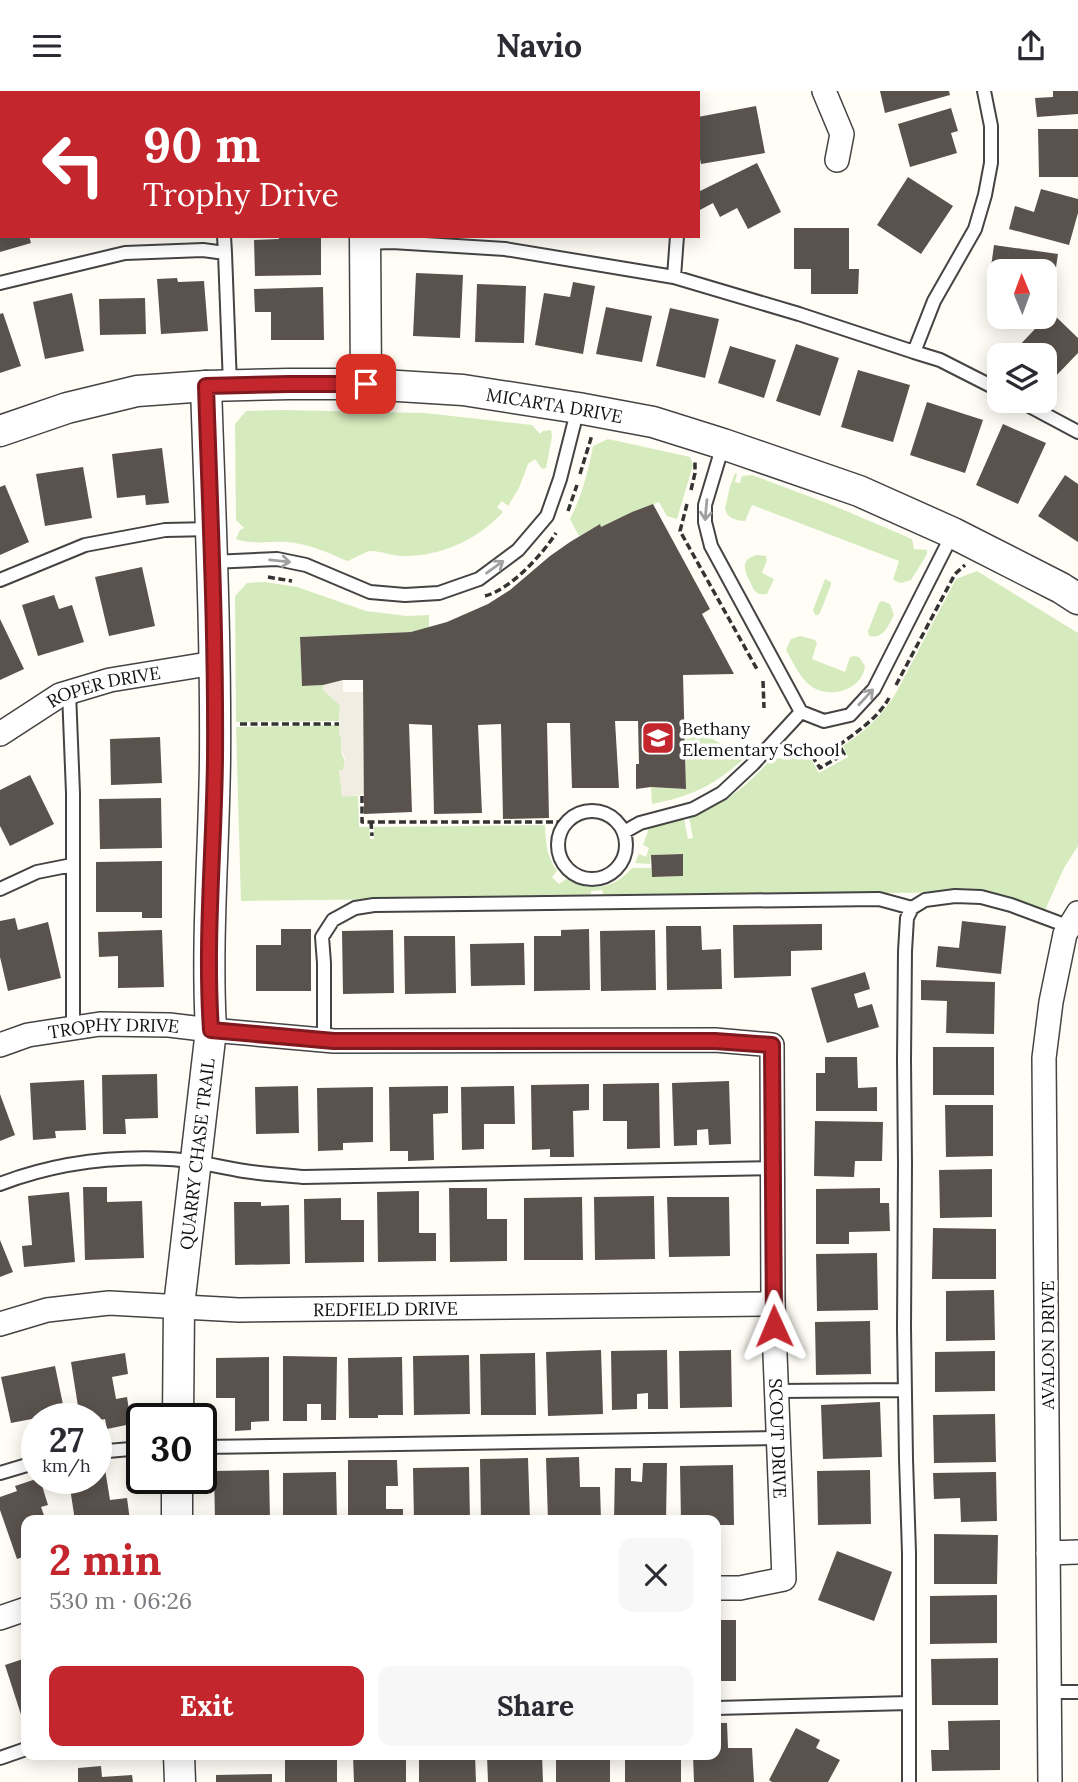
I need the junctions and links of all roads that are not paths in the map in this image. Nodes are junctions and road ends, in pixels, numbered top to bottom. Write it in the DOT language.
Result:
graph roads {
  1 [pos="824,91"];
  2 [pos="984,91"];
  3 [pos="837,160"];
  4 [pos="224,238"];
  5 [pos="677,238"];
  6 [pos="365,239"];
  7 [pos="225,253"];
  8 [pos="674,277"];
  9 [pos="0,283"];
  10 [pos="914,352"];
  11 [pos="366,384"];
  12 [pos="987,384"];
  13 [pos="218,385"];
  14 [pos="578,408"];
  15 [pos="1042,413"];
  16 [pos="0,431"];
  17 [pos="1078,432"];
  18 [pos="723,444"];
  19 [pos="211,529"];
  20 [pos="953,533"];
  21 [pos="212,562"];
  22 [pos="0,580"];
  23 [pos="1078,599"];
  24 [pos="215,663"];
  25 [pos="69,692"];
  26 [pos="801,712"];
  27 [pos="0,734"];
  28 [pos="624,832"];
  29 [pos="72,865"];
  30 [pos="0,889"];
  31 [pos="912,908"];
  32 [pos="1074,920"];
  33 [pos="73,1028"];
  34 [pos="211,1030"];
  35 [pos="324,1040"];
  36 [pos="0,1045"];
  37 [pos="772,1045"];
  38 [pos="196,1161"];
  39 [pos="773,1168"];
  40 [pos="0,1184"];
  41 [pos="773,1304"];
  42 [pos="179,1306"];
  43 [pos="0,1324"];
  44 [pos="905,1390"];
  45 [pos="777,1391"];
  46 [pos="178,1403"];
  47 [pos="779,1438"];
  48 [pos="217,1447"];
  49 [pos="21,1467"];
  50 [pos="0,1473"];
  51 [pos="177,1494"];
  52 [pos="177,1515"];
  53 [pos="1078,1552"];
  54 [pos="1048,1553"];
  55 [pos="721,1588"];
  56 [pos="21,1611"];
  57 [pos="0,1618"];
  58 [pos="1050,1692"];
  59 [pos="1078,1692"];
  60 [pos="909,1703"];
  61 [pos="721,1708"];
  62 [pos="21,1751"];
  63 [pos="0,1758"];
  64 [pos="179,1760"];
  65 [pos="180,1782"];
  66 [pos="909,1782"];
  67 [pos="1050,1782"];
  1 -- 3 [label="street"];
  2 -- 10 [label="lane"];
  4 -- 7 [label="lane"];
  5 -- 8 [label="lane"];
  6 -- 8 [label="lane"];
  6 -- 11 [label="street"];
  7 -- 9 [label="lane"];
  7 -- 13 [label="lane"];
  8 -- 10 [label="lane"];
  10 -- 12 [label="lane"];
  11 -- 13 [label="street, MICARTA DRIVE"];
  11 -- 14 [label="street, MICARTA DRIVE"];
  13 -- 16 [label="street, MICARTA DRIVE"];
  13 -- 19 [label="street, QUARRY CHASE TRAIL"];
  14 -- 18 [label="street, MICARTA DRIVE"];
  21 -- 14 [label="lane, one-way"];
  15 -- 17 [label="lane"];
  18 -- 20 [label="street, MICARTA DRIVE"];
  18 -- 26 [label="lane, one-way"];
  19 -- 21 [label="street, QUARRY CHASE TRAIL"];
  19 -- 22 [label="lane"];
  20 -- 23 [label="street, MICARTA DRIVE"];
  26 -- 20 [label="lane, one-way"];
  21 -- 24 [label="street, QUARRY CHASE TRAIL"];
  24 -- 25 [label="street, ROPER DRIVE"];
  24 -- 34 [label="street, QUARRY CHASE TRAIL"];
  25 -- 27 [label="street, ROPER DRIVE"];
  25 -- 29 [label="lane"];
  26 -- 28 [label="lane"];
  28 -- 28 [label="lane"];
  29 -- 30 [label="lane"];
  29 -- 33 [label="lane"];
  31 -- 32 [label="lane"];
  31 -- 35 [label="lane"];
  31 -- 44 [label="lane"];
  32 -- 54 [label="street, AVALON DRIVE"];
  33 -- 34 [label="street, TROPHY DRIVE"];
  33 -- 36 [label="street, TROPHY DRIVE"];
  34 -- 35 [label="street, TROPHY DRIVE"];
  34 -- 38 [label="street, QUARRY CHASE TRAIL"];
  35 -- 37 [label="street, TROPHY DRIVE"];
  37 -- 39 [label="street, SCOUT DRIVE"];
  38 -- 39 [label="lane"];
  38 -- 40 [label="lane"];
  38 -- 42 [label="street, QUARRY CHASE TRAIL"];
  39 -- 41 [label="street, SCOUT DRIVE"];
  41 -- 42 [label="street, REDFIELD DRIVE"];
  41 -- 45 [label="street, SCOUT DRIVE"];
  42 -- 43 [label="street, REDFIELD DRIVE"];
  42 -- 46 [label="street, QUARRY CHASE TRAIL"];
  44 -- 45 [label="lane"];
  44 -- 60 [label="lane"];
  45 -- 47 [label="street, SCOUT DRIVE"];
  47 -- 48 [label="lane"];
  47 -- 55 [label="street, SCOUT DRIVE"];
  49 -- 50 [label="lane"];
  51 -- 52 [label="street"];
  53 -- 54 [label="street"];
  54 -- 58 [label="street, AVALON DRIVE"];
  56 -- 57 [label="street"];
  58 -- 59 [label="lane"];
  58 -- 67 [label="street, AVALON DRIVE"];
  60 -- 61 [label="lane"];
  60 -- 66 [label="lane"];
  62 -- 63 [label="lane"];
  64 -- 65 [label="street"];
}
